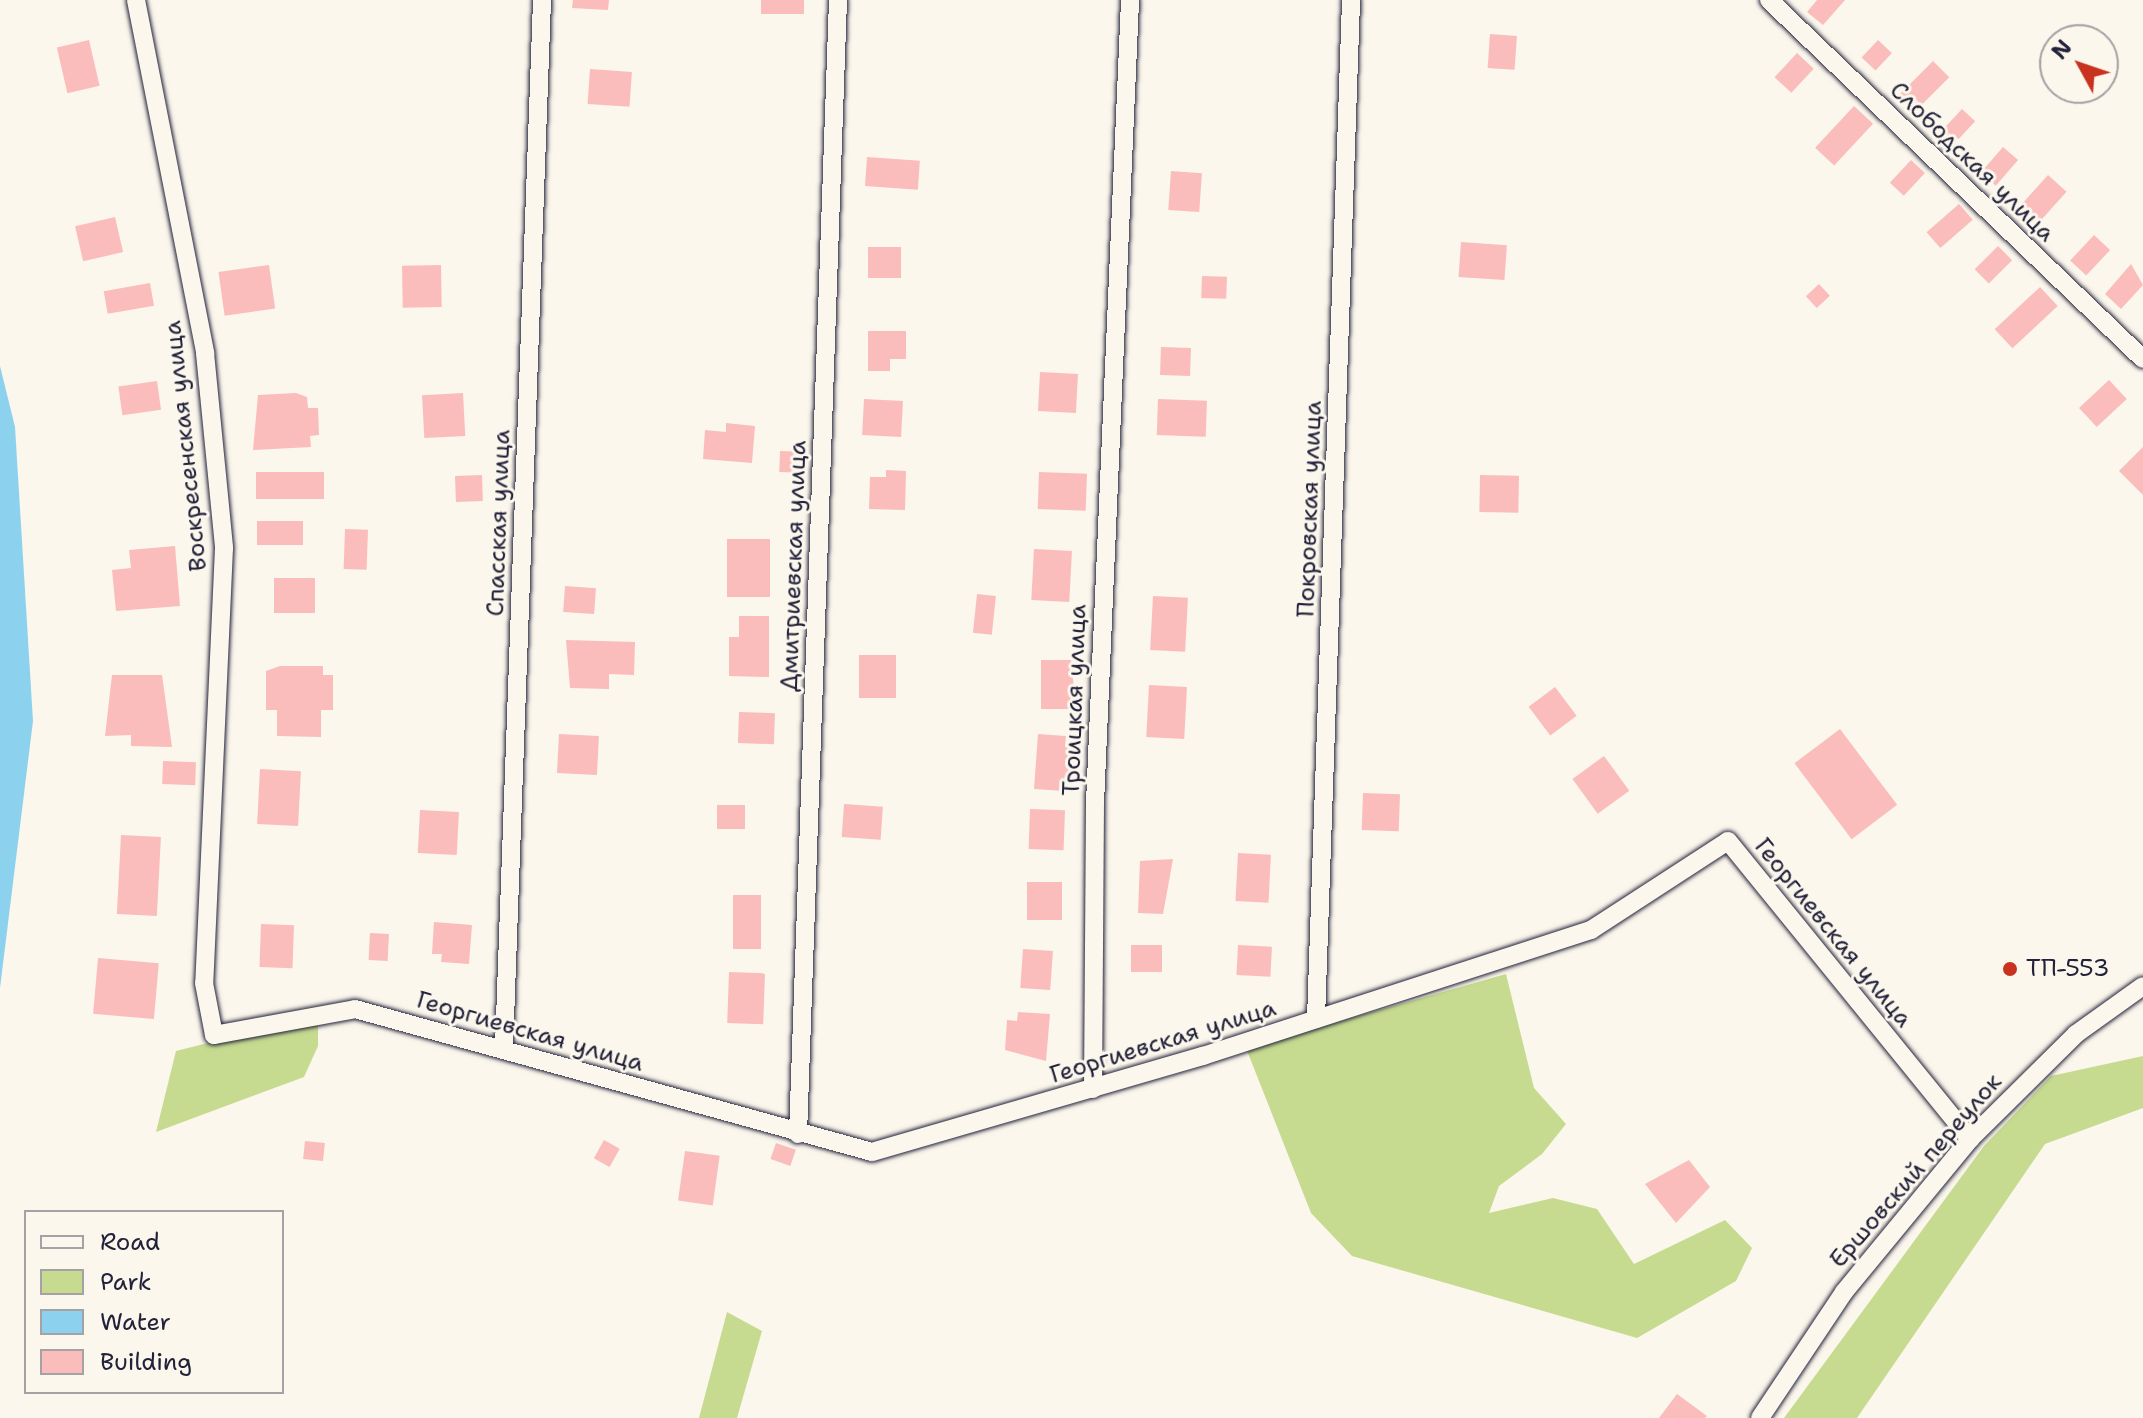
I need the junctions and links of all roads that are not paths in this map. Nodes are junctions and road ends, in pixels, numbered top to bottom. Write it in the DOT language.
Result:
graph roads {
  1 [pos="136,0"];
  2 [pos="542,0"];
  3 [pos="838,0"];
  4 [pos="1130,0"];
  5 [pos="1351,0"];
  6 [pos="1769,0"];
  7 [pos="2143,359"];
  8 [pos="2143,986"];
  9 [pos="1316,1019"];
  10 [pos="214,1035"];
  11 [pos="504,1047"];
  12 [pos="1093,1089"];
  13 [pos="798,1134"];
  14 [pos="1970,1139"];
  15 [pos="1760,1418"];
  1 -- 10 [label="street, Воскресенская улица"];
  2 -- 11 [label="street, Спасская улица"];
  3 -- 13 [label="street, Дмитриевская улица"];
  4 -- 12 [label="street, Троицкая улица"];
  5 -- 9 [label="street, Покровская улица"];
  6 -- 7 [label="street, Слободская улица"];
  8 -- 14 [label="street, Ершовский переулок"];
  9 -- 12 [label="street, Георгиевская улица"];
  9 -- 14 [label="street, Георгиевская улица"];
  10 -- 11 [label="street, Георгиевская улица"];
  11 -- 13 [label="street, Георгиевская улица"];
  12 -- 13 [label="street, Георгиевская улица"];
  14 -- 15 [label="street, Ершовский переулок"];
}
